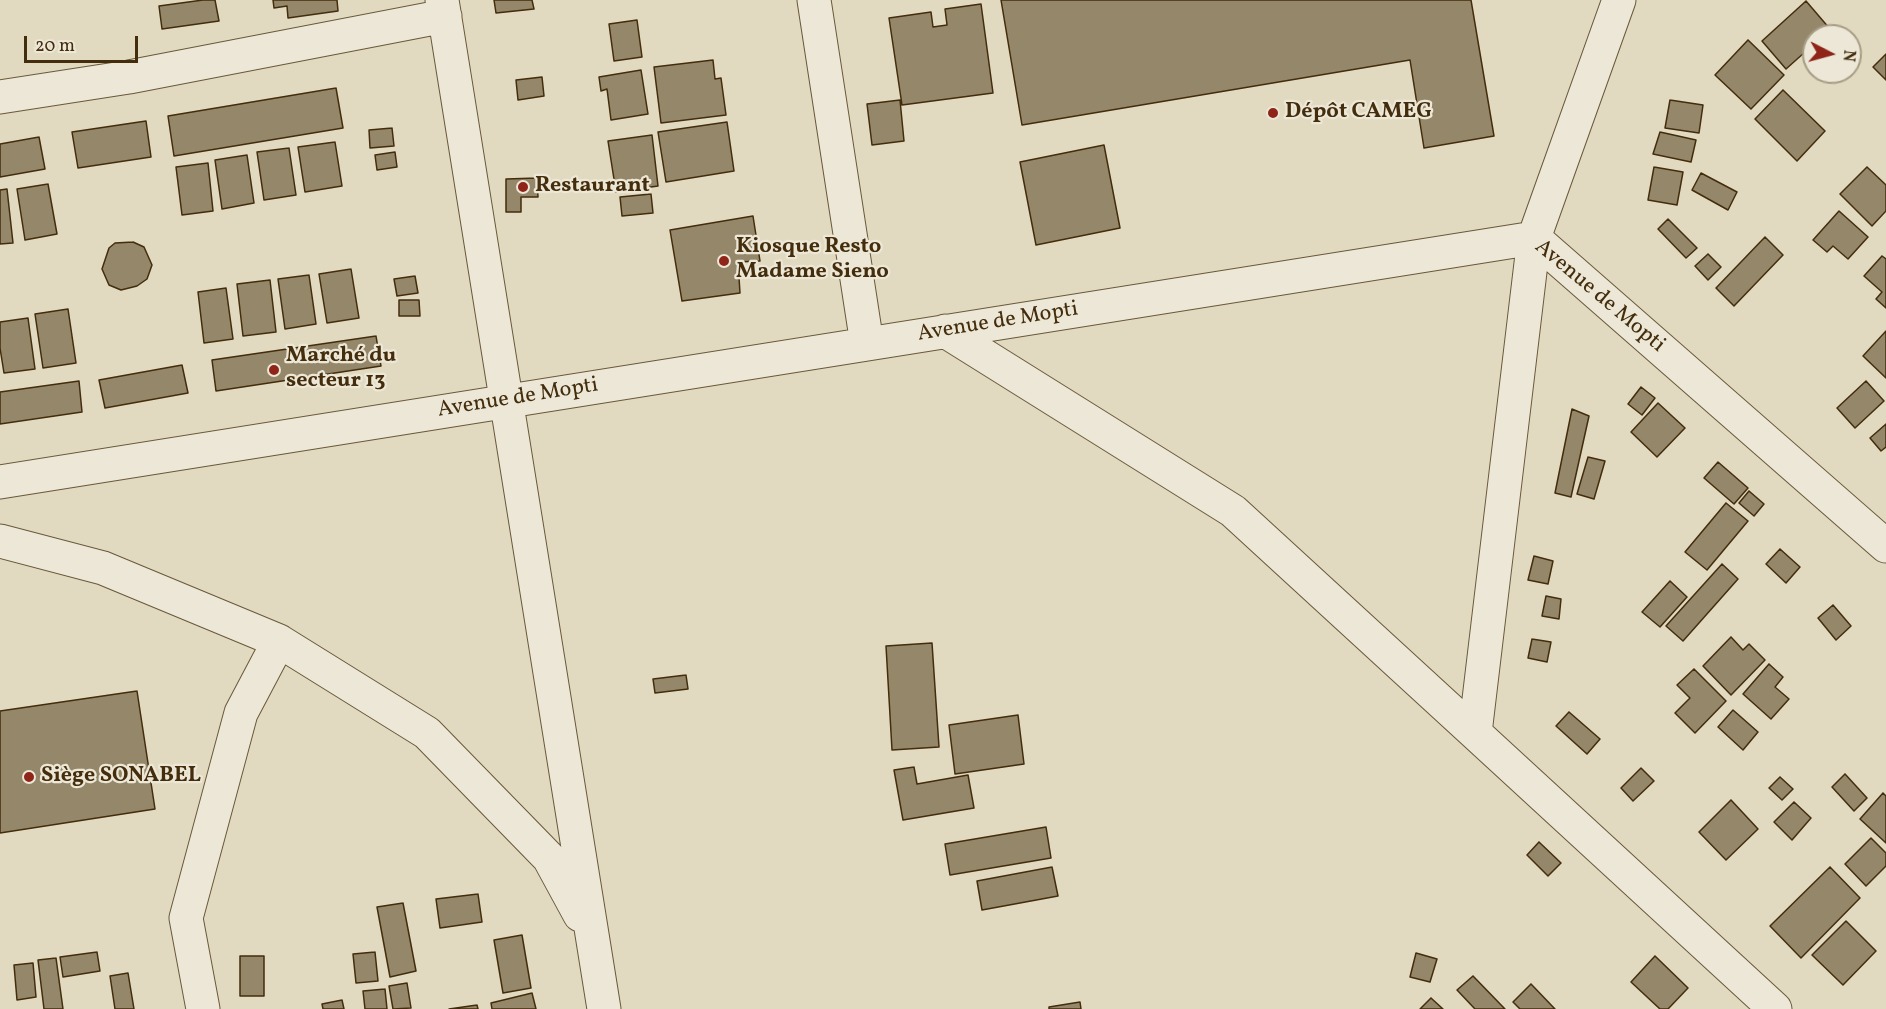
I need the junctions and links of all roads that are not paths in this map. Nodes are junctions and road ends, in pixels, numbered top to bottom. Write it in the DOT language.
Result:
graph roads {
  1 [pos="814,0"];
  2 [pos="1619,0"];
  3 [pos="444,8"];
  4 [pos="0,97"];
  5 [pos="1534,238"];
  6 [pos="945,331"];
  7 [pos="867,344"];
  8 [pos="506,401"];
  9 [pos="0,482"];
  10 [pos="0,541"];
  11 [pos="1886,546"];
  12 [pos="279,641"];
  13 [pos="1475,733"];
  14 [pos="592,938"];
  15 [pos="203,1009"];
  16 [pos="603,1009"];
  17 [pos="1775,1009"];
  1 -- 7 [label="street"];
  2 -- 5 [label="street"];
  3 -- 4 [label="street"];
  3 -- 8 [label="street"];
  5 -- 6 [label="street, Avenue de Mopti"];
  5 -- 11 [label="street, Avenue de Mopti"];
  5 -- 13 [label="street"];
  6 -- 7 [label="street, Avenue de Mopti"];
  6 -- 13 [label="street"];
  7 -- 8 [label="street, Avenue de Mopti"];
  8 -- 9 [label="street, Avenue de Mopti"];
  8 -- 14 [label="street"];
  10 -- 12 [label="street"];
  12 -- 14 [label="street"];
  12 -- 15 [label="street"];
  13 -- 17 [label="street"];
  14 -- 16 [label="street"];
}
